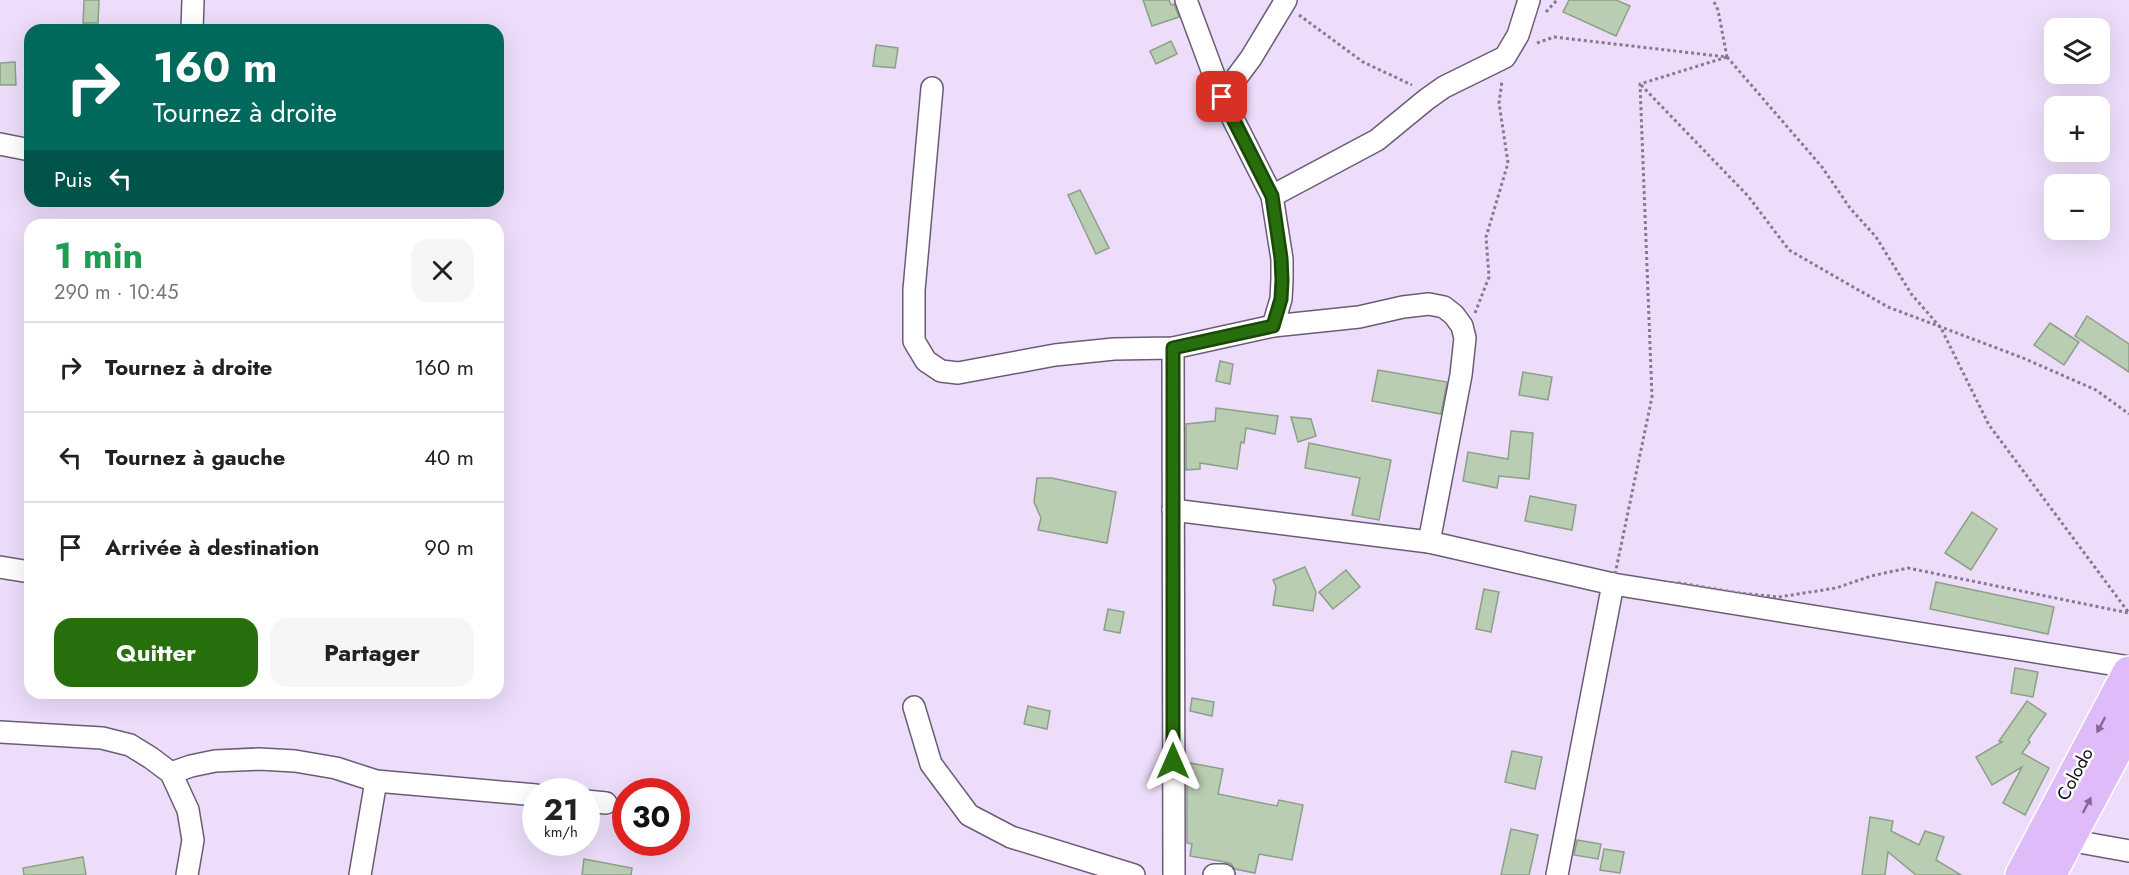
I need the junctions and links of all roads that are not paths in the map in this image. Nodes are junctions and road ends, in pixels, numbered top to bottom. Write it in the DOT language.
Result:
graph roads {
  1 [pos="193,0"];
  2 [pos="1186,0"];
  3 [pos="1286,0"];
  4 [pos="1529,0"];
  5 [pos="192,24"];
  6 [pos="932,88"];
  7 [pos="1222,97"];
  8 [pos="0,144"];
  9 [pos="24,149"];
  10 [pos="1272,196"];
  11 [pos="1273,326"];
  12 [pos="1173,348"];
  13 [pos="1173,510"];
  14 [pos="1429,542"];
  15 [pos="0,567"];
  16 [pos="24,571"];
  17 [pos="1613,584"];
  18 [pos="2129,667"];
  19 [pos="2129,673"];
  20 [pos="914,707"];
  21 [pos="2129,725"];
  22 [pos="0,732"];
  23 [pos="171,773"];
  24 [pos="376,781"];
  25 [pos="522,794"];
  26 [pos="2068,840"];
  27 [pos="2129,851"];
  28 [pos="187,875"];
  29 [pos="360,875"];
  30 [pos="1134,875"];
  31 [pos="1174,875"];
  32 [pos="1214,875"];
  33 [pos="1224,875"];
  34 [pos="1557,875"];
  35 [pos="2022,875"];
  36 [pos="2049,875"];
  1 -- 5 [label="street"];
  2 -- 7 [label="street"];
  3 -- 7 [label="street"];
  4 -- 10 [label="street"];
  6 -- 12 [label="street"];
  7 -- 10 [label="street"];
  8 -- 9 [label="street"];
  10 -- 11 [label="street"];
  11 -- 12 [label="street"];
  11 -- 14 [label="street"];
  12 -- 13 [label="street"];
  13 -- 14 [label="street"];
  13 -- 31 [label="street"];
  14 -- 17 [label="street"];
  15 -- 16 [label="street"];
  17 -- 18 [label="street"];
  17 -- 34 [label="street"];
  19 -- 35 [label="main road, Colodo, one-way"];
  20 -- 30 [label="street"];
  26 -- 21 [label="main road, Colodo, one-way"];
  22 -- 23 [label="street"];
  23 -- 24 [label="street"];
  23 -- 28 [label="street"];
  24 -- 25 [label="street"];
  24 -- 29 [label="street"];
  26 -- 27 [label="street"];
  26 -- 36 [label="main road, Colodo"];
  32 -- 33 [label="street"];
}
